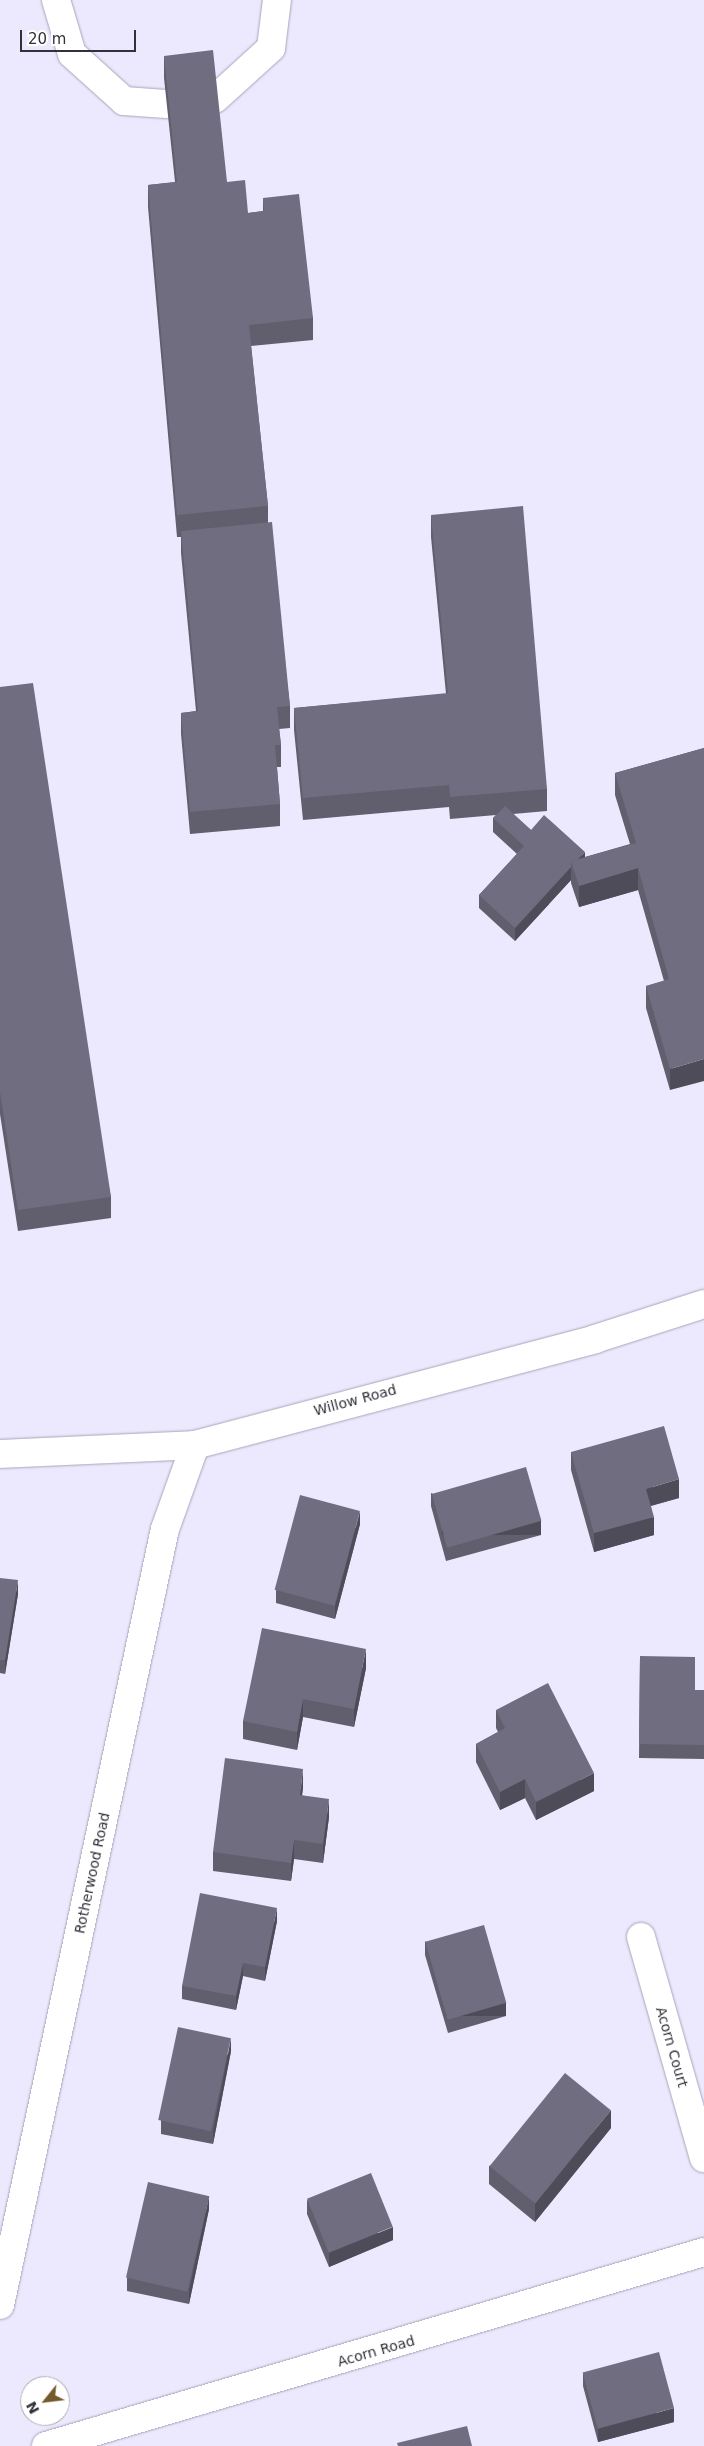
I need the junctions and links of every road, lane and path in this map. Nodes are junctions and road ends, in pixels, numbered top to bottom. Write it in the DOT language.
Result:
graph roads {
  1 [pos="56,0"];
  2 [pos="277,0"];
  3 [pos="215,98"];
  4 [pos="166,104"];
  5 [pos="704,1304"];
  6 [pos="195,1445"];
  7 [pos="0,1454"];
  8 [pos="641,1937"];
  9 [pos="704,2158"];
  10 [pos="704,2252"];
  11 [pos="0,2305"];
  12 [pos="46,2446"];
  1 -- 4 [label="street"];
  2 -- 3 [label="street"];
  5 -- 6 [label="street, Willow Road"];
  6 -- 7 [label="street, Willow Road"];
  6 -- 11 [label="street, Rotherwood Road"];
  8 -- 9 [label="street, Acorn Court"];
  10 -- 12 [label="street, Acorn Road"];
}
